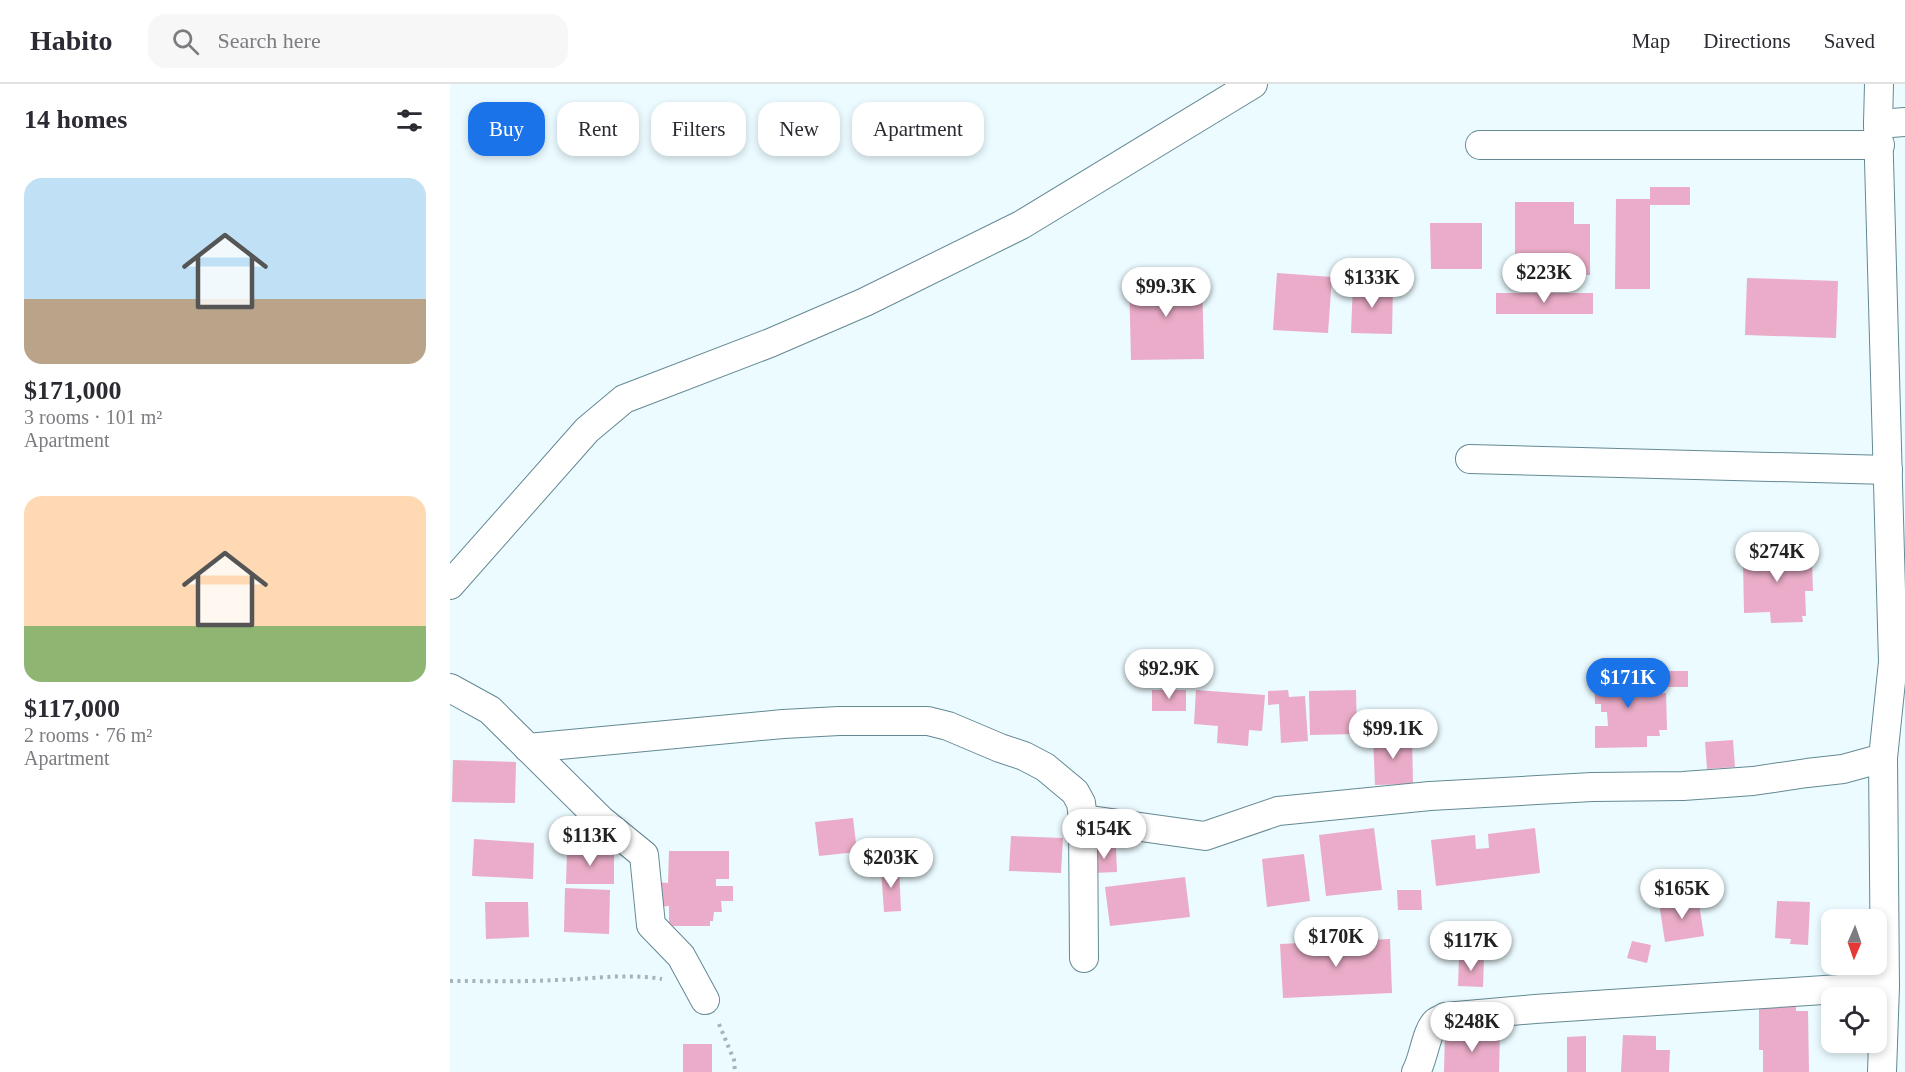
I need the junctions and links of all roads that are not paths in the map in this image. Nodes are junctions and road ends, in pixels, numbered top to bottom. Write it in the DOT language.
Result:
graph roads {
  1 [pos="1253,84"];
  2 [pos="1879,84"];
  3 [pos="1888,130"];
  4 [pos="1480,145"];
  5 [pos="1895,377"];
  6 [pos="1470,459"];
  7 [pos="1888,470"];
  8 [pos="450,585"];
  9 [pos="1899,647"];
  10 [pos="450,688"];
  11 [pos="528,748"];
  12 [pos="1883,758"];
  13 [pos="1083,819"];
  14 [pos="1084,958"];
  15 [pos="1885,986"];
  16 [pos="705,1000"];
  17 [pos="1416,1072"];
  18 [pos="1882,1072"];
  1 -- 8 [label="street"];
  2 -- 3 [label="street"];
  3 -- 4 [label="street"];
  3 -- 5 [label="street"];
  5 -- 7 [label="street"];
  6 -- 7 [label="street"];
  7 -- 9 [label="street"];
  9 -- 12 [label="street"];
  10 -- 11 [label="street"];
  11 -- 13 [label="street"];
  11 -- 16 [label="street"];
  12 -- 13 [label="street"];
  12 -- 15 [label="street"];
  13 -- 14 [label="street"];
  15 -- 17 [label="street"];
  15 -- 18 [label="street"];
}
